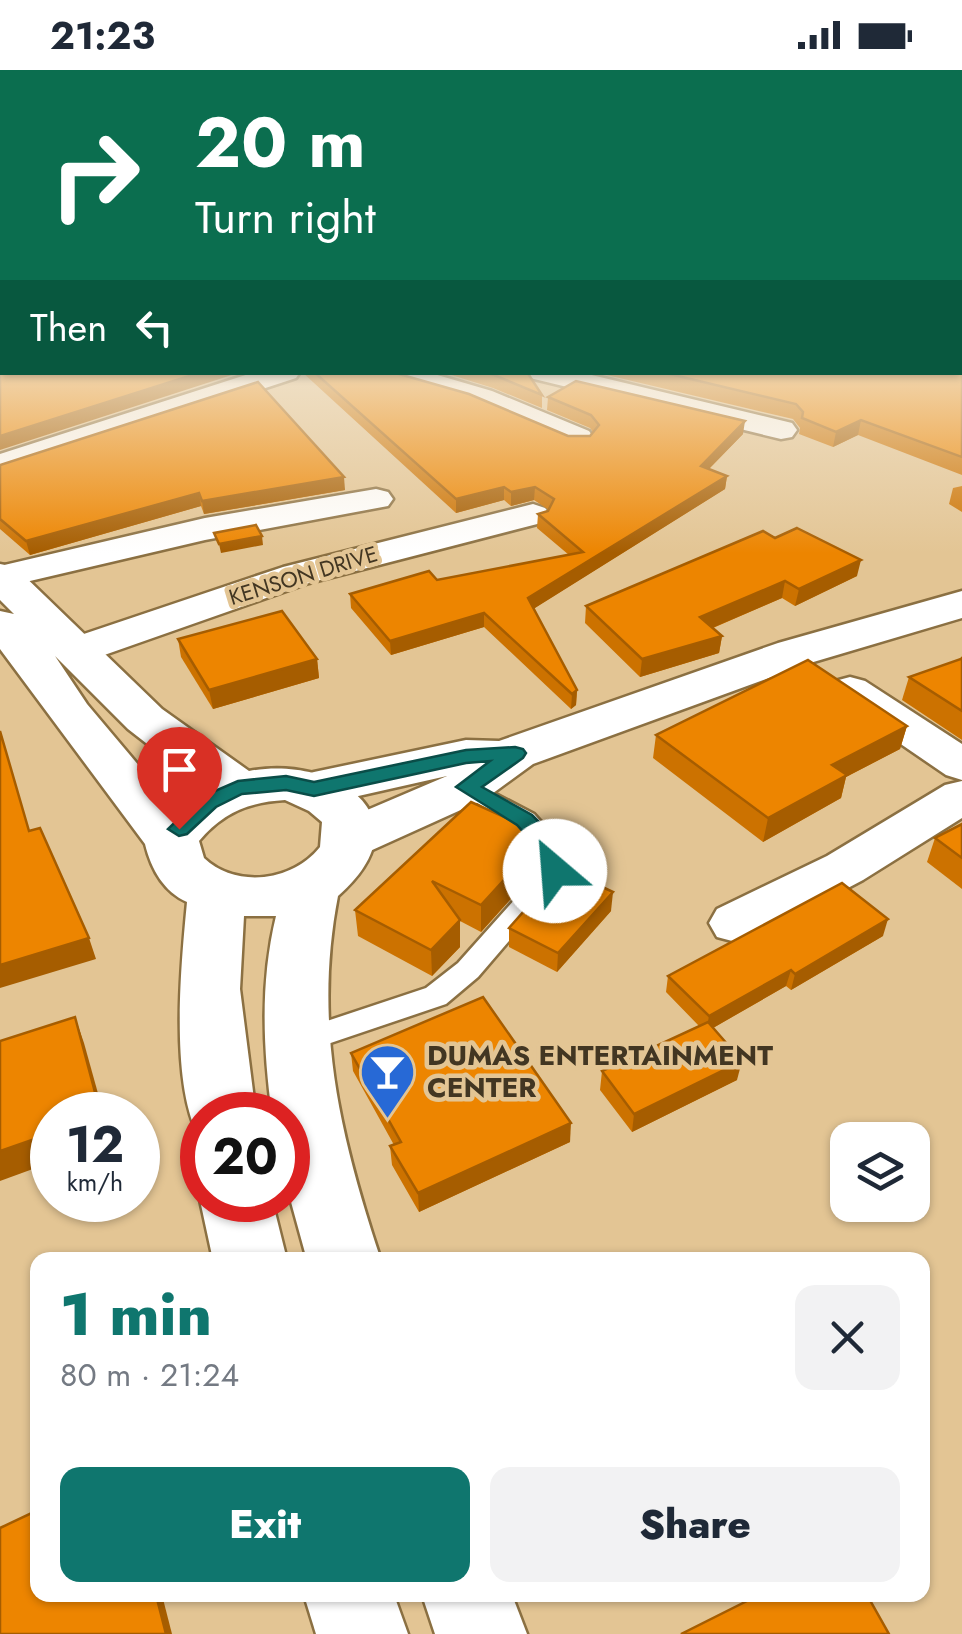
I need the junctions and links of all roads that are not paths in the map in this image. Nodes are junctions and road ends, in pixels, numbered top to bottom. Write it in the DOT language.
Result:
graph roads {
  1 [pos="177,407"];
  2 [pos="503,407"];
  3 [pos="685,407"];
  4 [pos="781,430"];
  5 [pos="578,438"];
  6 [pos="0,464"];
  7 [pos="376,499"];
  8 [pos="533,515"];
  9 [pos="1,592"];
  10 [pos="962,604"];
  11 [pos="78,650"];
  12 [pos="794,653"];
  13 [pos="515,753"];
  14 [pos="962,765"];
  15 [pos="467,787"];
  16 [pos="238,788"];
  17 [pos="314,789"];
  18 [pos="962,796"];
  19 [pos="351,838"];
  20 [pos="172,842"];
  21 [pos="311,887"];
  22 [pos="217,892"];
  23 [pos="736,923"];
  24 [pos="296,1042"];
  25 [pos="220,1092"];
  26 [pos="241,1222"];
  27 [pos="248,1252"];
  28 [pos="342,1252"];
  29 [pos="352,1602"];
  30 [pos="470,1602"];
  31 [pos="362,1634"];
  32 [pos="481,1634"];
  1 -- 6 [label="street"];
  2 -- 5 [label="street"];
  3 -- 4 [label="street"];
  7 -- 9 [label="street"];
  8 -- 11 [label="street, KENSON DRIVE"];
  9 -- 11 [label="main road"];
  9 -- 20 [label="main road"];
  10 -- 12 [label="main road"];
  11 -- 16 [label="main road"];
  12 -- 13 [label="main road"];
  12 -- 14 [label="street"];
  13 -- 15 [label="main road"];
  13 -- 17 [label="main road"];
  15 -- 19 [label="main road"];
  15 -- 24 [label="lane"];
  16 -- 17 [label="main road"];
  16 -- 20 [label="main road"];
  17 -- 19 [label="main road"];
  18 -- 23 [label="street"];
  19 -- 21 [label="main road"];
  20 -- 22 [label="main road"];
  21 -- 22 [label="main road"];
  21 -- 24 [label="main road"];
  22 -- 25 [label="main road"];
  24 -- 28 [label="main road"];
  26 -- 27 [label="main road"];
  29 -- 31 [label="main road"];
  30 -- 32 [label="main road"];
}
